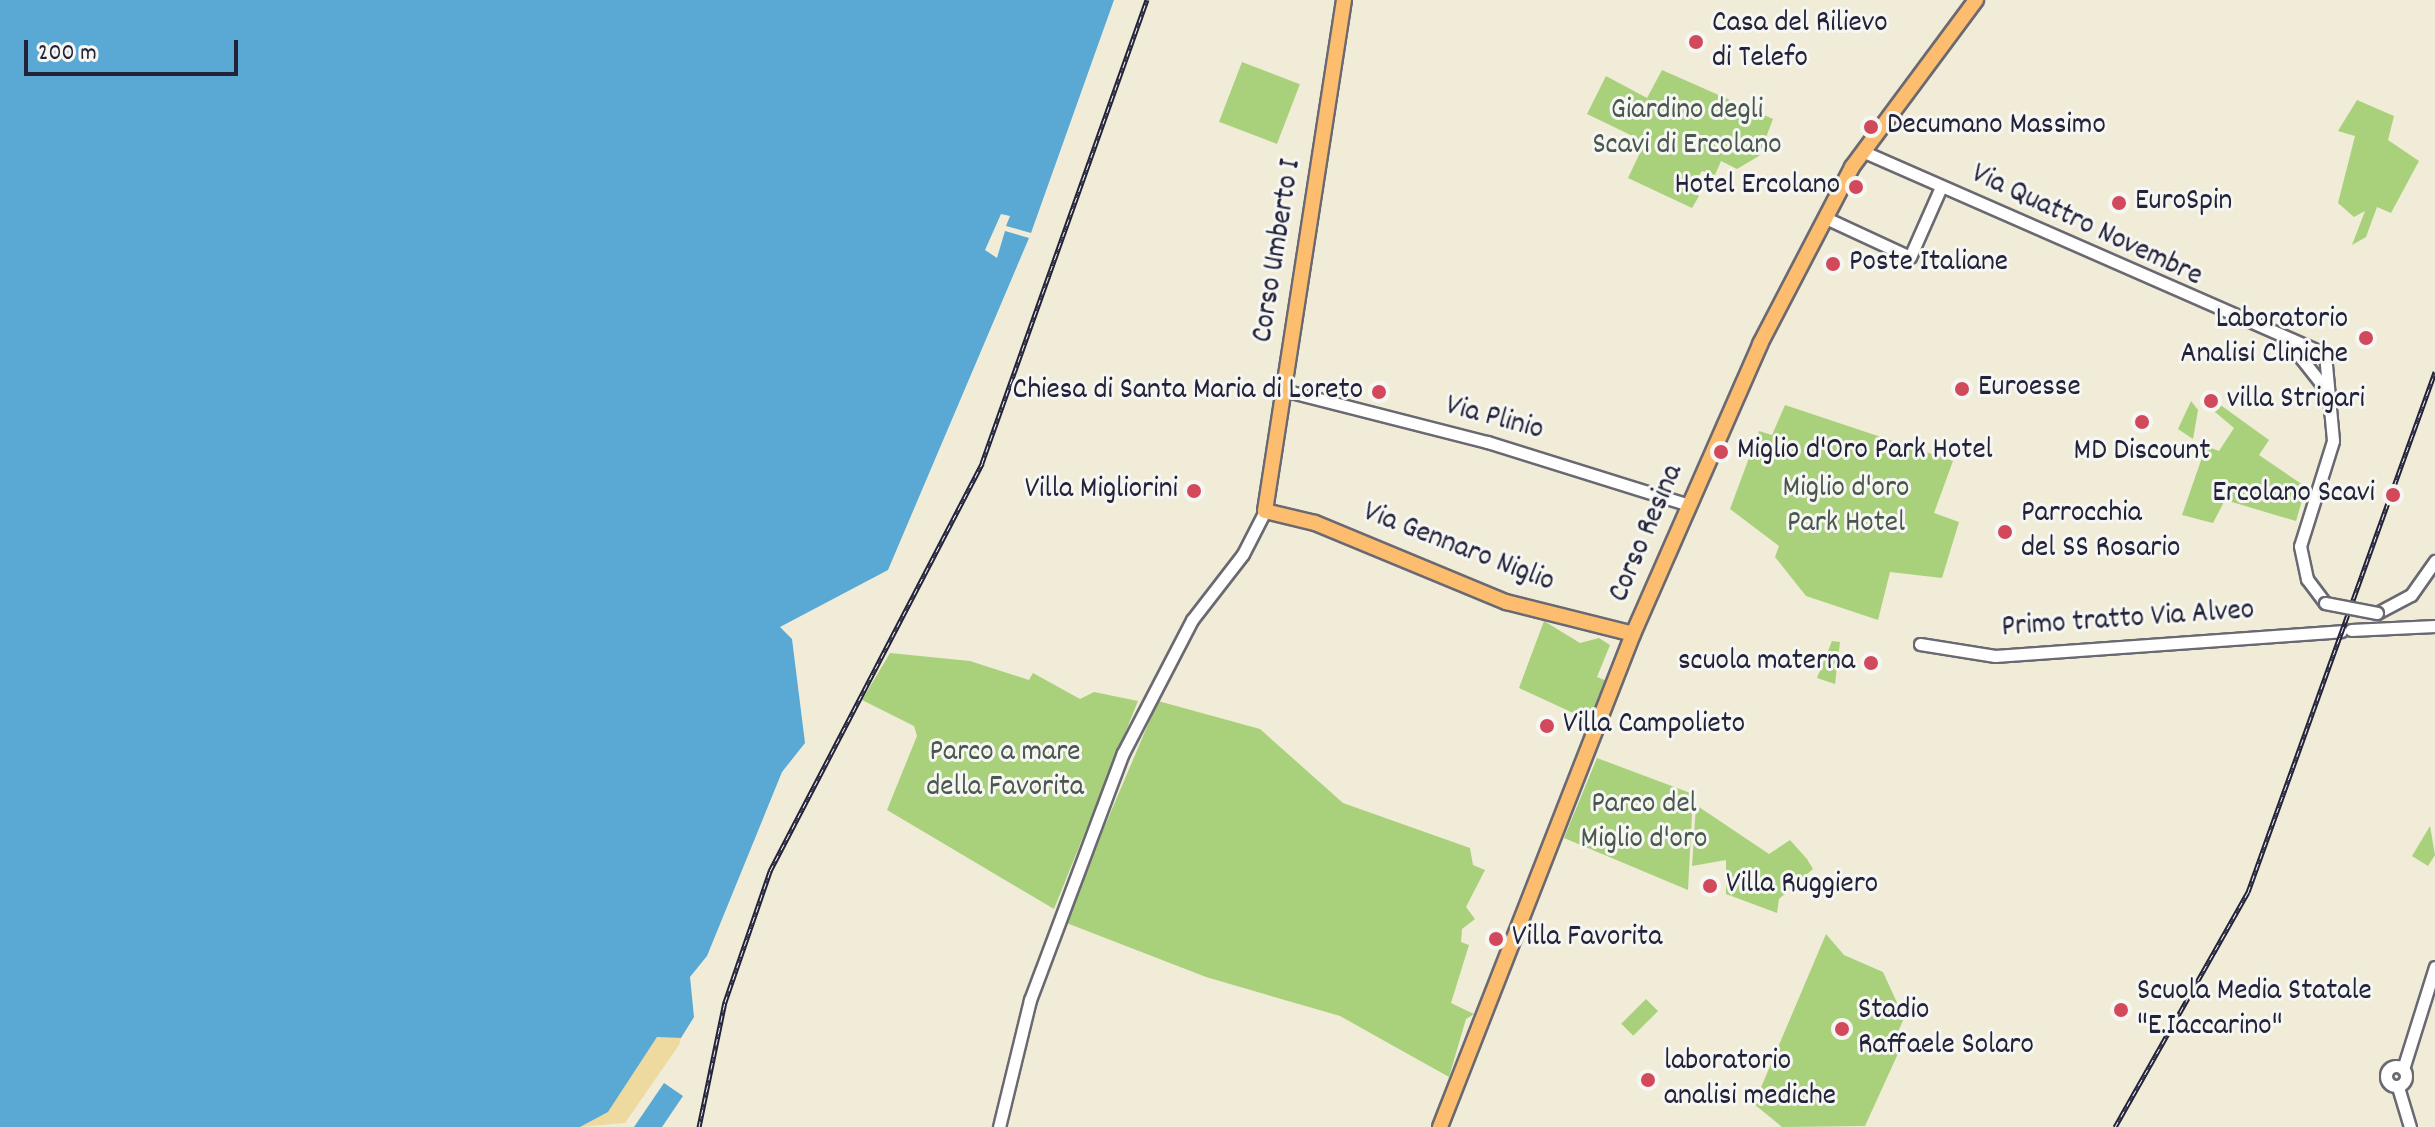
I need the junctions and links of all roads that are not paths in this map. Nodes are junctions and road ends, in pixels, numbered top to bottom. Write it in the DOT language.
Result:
graph roads {
  1 [pos="1344,0"];
  2 [pos="1976,0"];
  3 [pos="1862,151"];
  4 [pos="1941,187"];
  5 [pos="1830,220"];
  6 [pos="2290,345"];
  7 [pos="2315,352"];
  8 [pos="2311,368"];
  9 [pos="2327,368"];
  10 [pos="1283,390"];
  11 [pos="2329,395"];
  12 [pos="1689,505"];
  13 [pos="1265,511"];
  14 [pos="2435,561"];
  15 [pos="2435,626"];
  16 [pos="1633,634"];
  17 [pos="1920,644"];
  18 [pos="2435,967"];
  19 [pos="2403,1069"];
  20 [pos="2398,1087"];
  21 [pos="999,1127"];
  22 [pos="1440,1127"];
  23 [pos="2410,1127"];
  1 -- 10 [label="main road, Corso Umberto I"];
  2 -- 3 [label="main road, Corso Resina"];
  3 -- 4 [label="street, Via Quattro Novembre"];
  3 -- 5 [label="main road, Corso Resina"];
  4 -- 5 [label="street"];
  4 -- 6 [label="street, Via Quattro Novembre"];
  5 -- 12 [label="main road, Corso Resina"];
  6 -- 7 [label="street, Via Quattro Novembre"];
  6 -- 8 [label="street, Via Quattro Novembre"];
  7 -- 8 [label="street"];
  7 -- 9 [label="street"];
  8 -- 9 [label="street"];
  8 -- 11 [label="street, Via Quattro Novembre"];
  9 -- 11 [label="street"];
  10 -- 12 [label="street, Via Plinio"];
  10 -- 13 [label="main road, Corso Umberto I"];
  11 -- 14 [label="street, bridge"];
  12 -- 16 [label="main road, Corso Resina"];
  13 -- 16 [label="main road, Via Gennaro Niglio"];
  13 -- 21 [label="street"];
  15 -- 17 [label="street, Primo tratto Via Alveo"];
  16 -- 22 [label="main road, Corso Resina"];
  18 -- 19 [label="street"];
  19 -- 20 [label="street"];
  19 -- 20 [label="street"];
  20 -- 23 [label="street"];
}
